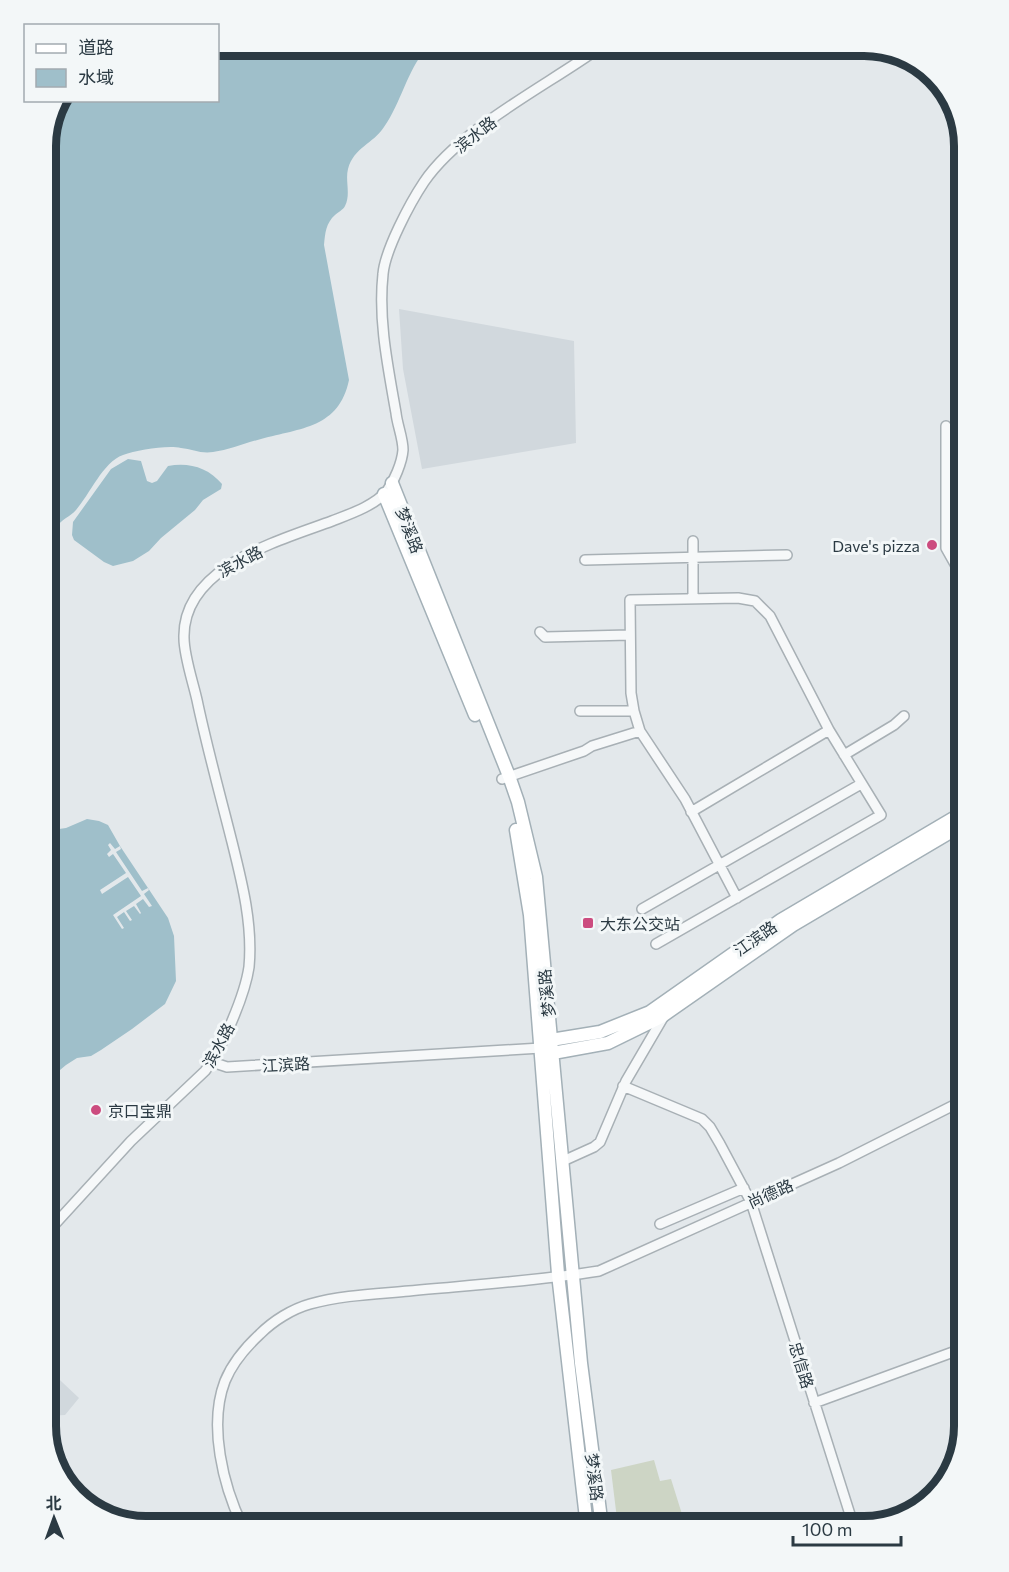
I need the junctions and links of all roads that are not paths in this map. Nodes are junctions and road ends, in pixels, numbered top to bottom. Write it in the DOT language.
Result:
graph roads {
  1 [pos="587,56"];
  2 [pos="946,426"];
  3 [pos="392,483"];
  4 [pos="384,494"];
  5 [pos="693,541"];
  6 [pos="787,555"];
  7 [pos="693,558"];
  8 [pos="585,560"];
  9 [pos="954,562"];
  10 [pos="693,599"];
  11 [pos="540,632"];
  12 [pos="630,634"];
  13 [pos="580,711"];
  14 [pos="633,711"];
  15 [pos="904,716"];
  16 [pos="829,730"];
  17 [pos="642,733"];
  18 [pos="844,755"];
  19 [pos="505,777"];
  20 [pos="861,784"];
  21 [pos="692,812"];
  22 [pos="954,818"];
  23 [pos="954,830"];
  24 [pos="720,865"];
  25 [pos="737,898"];
  26 [pos="642,909"];
  27 [pos="656,944"];
  28 [pos="666,1014"];
  29 [pos="548,1047"];
  30 [pos="212,1062"];
  31 [pos="623,1086"];
  32 [pos="954,1105"];
  33 [pos="563,1161"];
  34 [pos="744,1188"];
  35 [pos="751,1202"];
  36 [pos="56,1223"];
  37 [pos="660,1224"];
  38 [pos="572,1275"];
  39 [pos="558,1277"];
  40 [pos="954,1352"];
  41 [pos="814,1403"];
  42 [pos="239,1516"];
  43 [pos="586,1516"];
  44 [pos="601,1516"];
  45 [pos="850,1516"];
  1 -- 3 [label="street, 滨水路"];
  2 -- 9 [label="street"];
  3 -- 4 [label="street, 滨水路"];
  3 -- 19 [label="main road, 梦溪路"];
  4 -- 19 [label="main road, 梦溪路"];
  4 -- 30 [label="street, 滨水路"];
  5 -- 7 [label="street"];
  6 -- 7 [label="street"];
  7 -- 8 [label="street"];
  7 -- 10 [label="street"];
  10 -- 12 [label="street"];
  10 -- 16 [label="street"];
  11 -- 12 [label="street"];
  12 -- 14 [label="street"];
  13 -- 14 [label="street"];
  14 -- 17 [label="street"];
  15 -- 18 [label="street"];
  16 -- 18 [label="street"];
  16 -- 21 [label="street"];
  17 -- 19 [label="street"];
  17 -- 21 [label="street"];
  18 -- 20 [label="street"];
  19 -- 29 [label="main road, 梦溪路"];
  20 -- 24 [label="street"];
  20 -- 25 [label="street"];
  21 -- 24 [label="street"];
  22 -- 29 [label="main road, 江滨路"];
  23 -- 28 [label="main road, 江滨路"];
  24 -- 25 [label="street"];
  24 -- 26 [label="street"];
  25 -- 27 [label="street"];
  28 -- 29 [label="main road, 江滨路"];
  28 -- 31 [label="street"];
  29 -- 30 [label="street, 江滨路"];
  29 -- 33 [label="main road, 梦溪路"];
  29 -- 39 [label="main road, 梦溪路"];
  30 -- 36 [label="street, 滨水路"];
  31 -- 33 [label="street"];
  31 -- 34 [label="street, 忠信路"];
  32 -- 35 [label="street, 尚德路"];
  33 -- 38 [label="main road, 梦溪路"];
  34 -- 35 [label="street, 忠信路"];
  34 -- 37 [label="street"];
  35 -- 38 [label="street, 尚德路"];
  35 -- 41 [label="street, 忠信路"];
  38 -- 39 [label="street, 尚德路"];
  38 -- 44 [label="main road, 梦溪路"];
  39 -- 42 [label="street, 尚德路"];
  39 -- 43 [label="main road, 梦溪路"];
  40 -- 41 [label="street"];
  41 -- 45 [label="street, 忠信路"];
}
